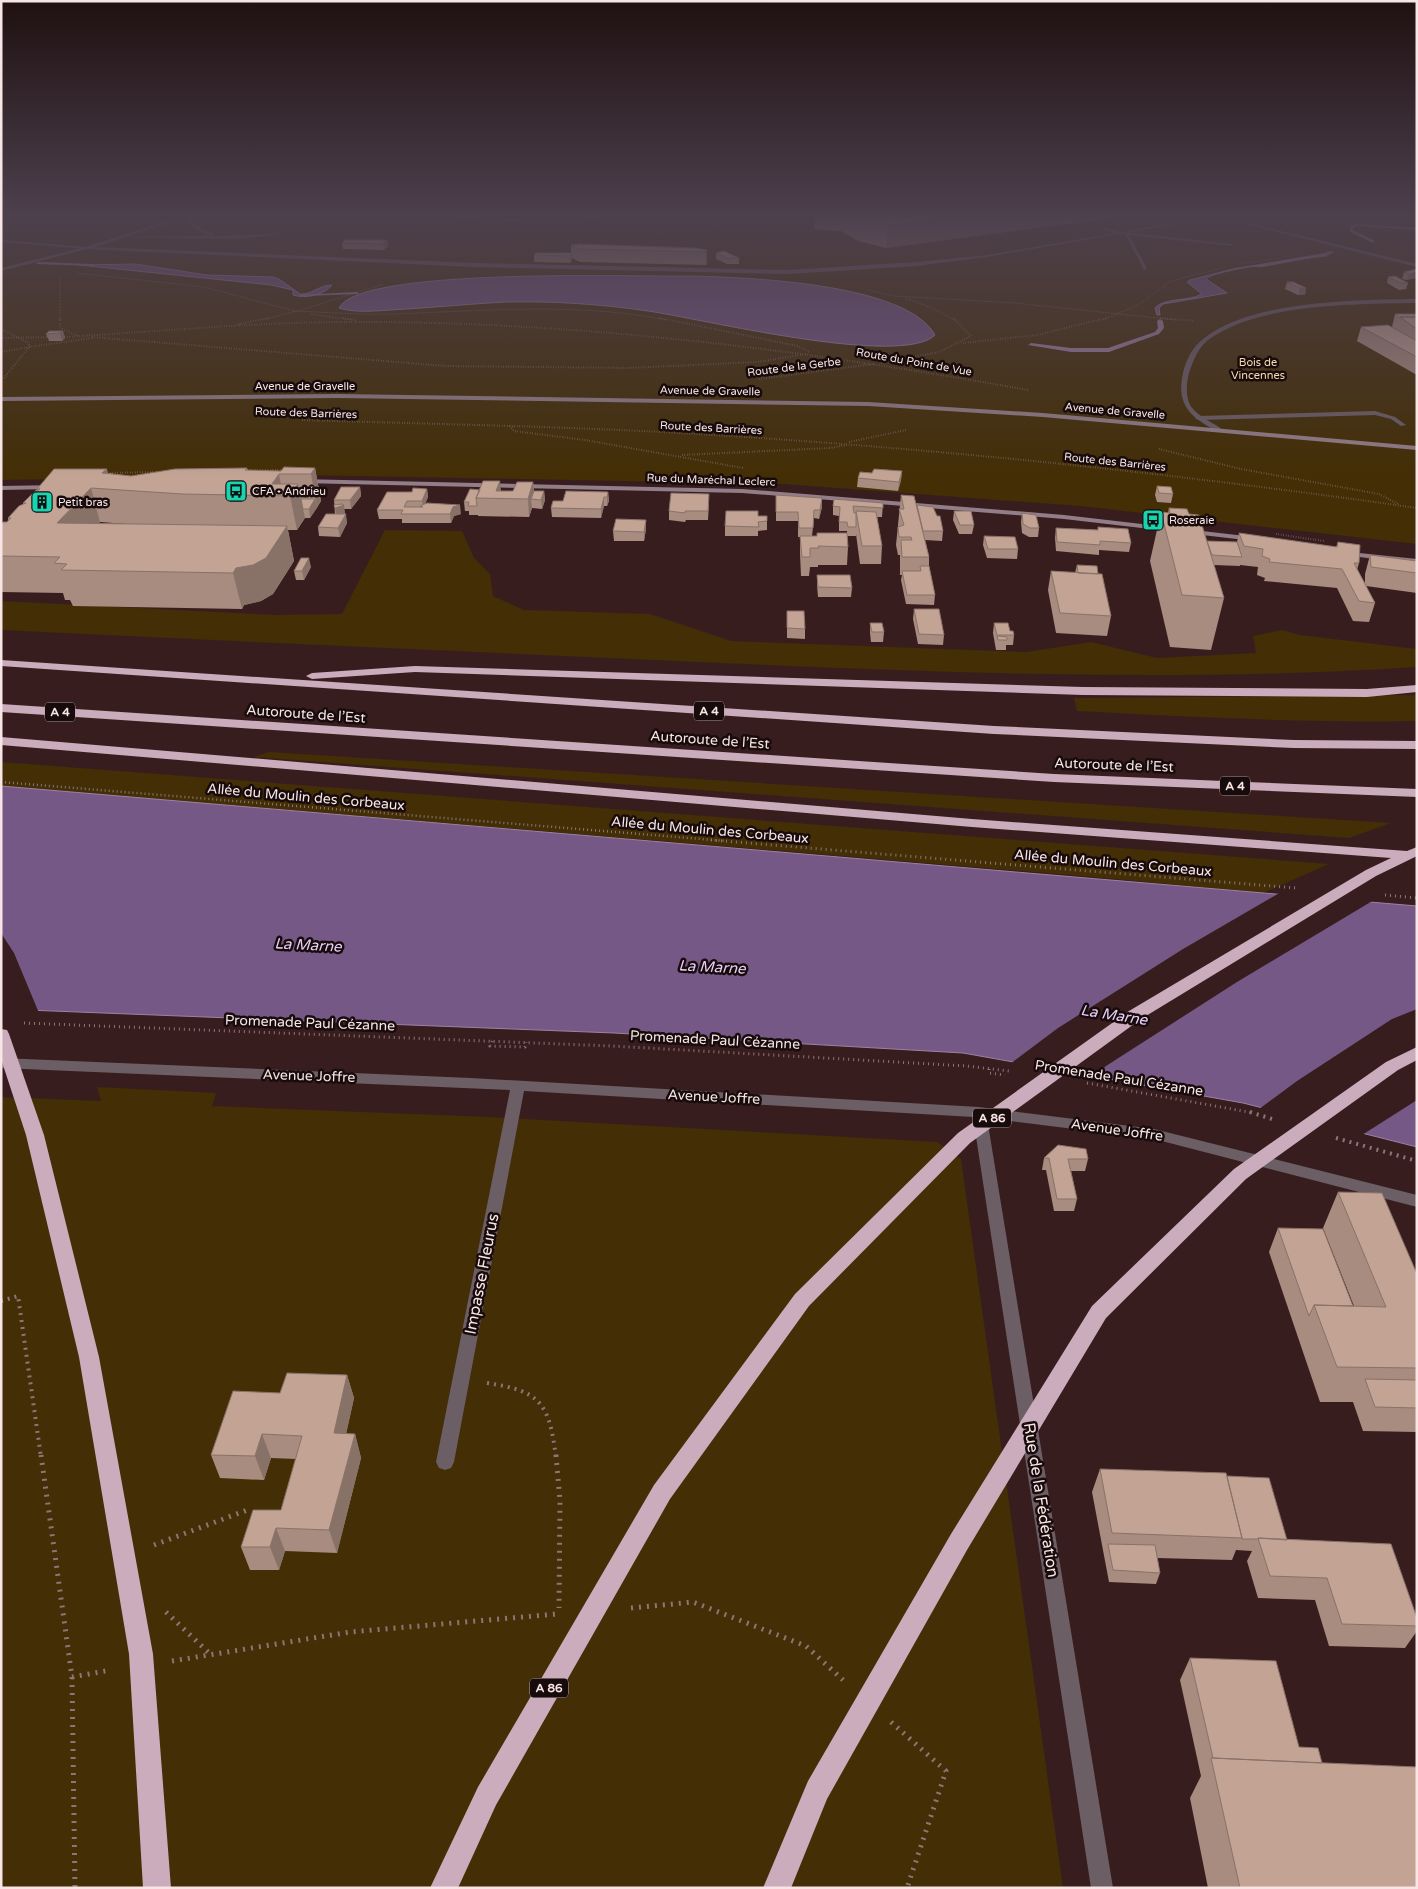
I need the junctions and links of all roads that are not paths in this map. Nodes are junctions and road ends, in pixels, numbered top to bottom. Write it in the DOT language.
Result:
graph roads {
  1 [pos="1417,301"];
  2 [pos="1,399"];
  3 [pos="1198,418"];
  4 [pos="1403,425"];
  5 [pos="1221,431"];
  6 [pos="1417,448"];
  7 [pos="287,481"];
  8 [pos="65,487"];
  9 [pos="1,488"];
  10 [pos="1260,540"];
  11 [pos="1336,552"];
  12 [pos="1417,562"];
  13 [pos="1,663"];
  14 [pos="264,680"];
  15 [pos="1417,688"];
  16 [pos="1,708"];
  17 [pos="1,741"];
  18 [pos="1417,745"];
  19 [pos="1417,793"];
  20 [pos="1417,851"];
  21 [pos="1417,856"];
  22 [pos="9,1028"];
  23 [pos="1417,1052"];
  24 [pos="1,1063"];
  25 [pos="518,1086"];
  26 [pos="979,1112"];
  27 [pos="1417,1200"];
  28 [pos="445,1462"];
  29 [pos="157,1888"];
  30 [pos="444,1888"];
  31 [pos="777,1888"];
  32 [pos="1102,1888"];
  1 -- 3 [label="street"];
  2 -- 5 [label="street, Avenue de Gravelle"];
  3 -- 4 [label="street"];
  3 -- 5 [label="street"];
  5 -- 6 [label="street, Avenue de Gravelle"];
  7 -- 10 [label="street, Rue du Maréchal Leclerc"];
  8 -- 9 [label="street"];
  11 -- 12 [label="street"];
  13 -- 14 [label="highway, Autoroute de l’Est / A 4"];
  14 -- 15 [label="highway"];
  14 -- 18 [label="highway, Autoroute de l’Est / A 4"];
  16 -- 19 [label="highway, Autoroute de l’Est / A 4"];
  17 -- 21 [label="highway"];
  20 -- 30 [label="highway, A 86"];
  22 -- 29 [label="highway"];
  23 -- 31 [label="highway"];
  24 -- 25 [label="street, Avenue Joffre"];
  25 -- 26 [label="street, Avenue Joffre"];
  25 -- 28 [label="street, Impasse Fleurus"];
  26 -- 27 [label="street, Avenue Joffre"];
  26 -- 32 [label="street, Rue de la Fédération"];
}
